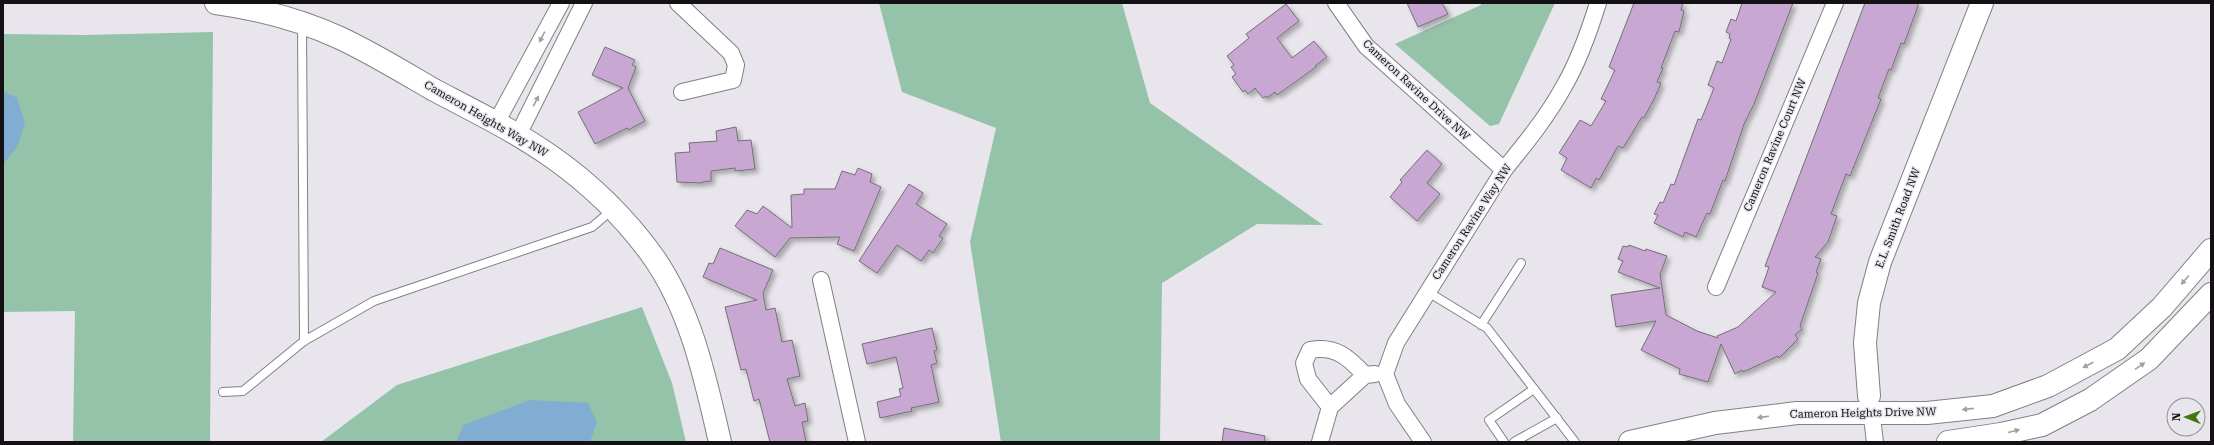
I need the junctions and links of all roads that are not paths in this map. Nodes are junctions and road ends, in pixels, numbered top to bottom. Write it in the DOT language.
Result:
graph roads {
  1 [pos="216,3"];
  2 [pos="561,3"];
  3 [pos="584,3"];
  4 [pos="678,3"];
  5 [pos="1336,3"];
  6 [pos="1598,3"];
  7 [pos="1834,3"];
  8 [pos="1982,3"];
  9 [pos="302,23"];
  10 [pos="682,92"];
  11 [pos="496,123"];
  12 [pos="518,135"];
  13 [pos="1504,170"];
  14 [pos="613,210"];
  15 [pos="2211,250"];
  16 [pos="1521,263"];
  17 [pos="821,280"];
  18 [pos="1716,288"];
  19 [pos="1428,292"];
  20 [pos="2211,294"];
  21 [pos="1481,325"];
  22 [pos="304,341"];
  23 [pos="1365,374"];
  24 [pos="1385,374"];
  25 [pos="1534,390"];
  26 [pos="224,392"];
  27 [pos="1871,405"];
  28 [pos="1330,408"];
  29 [pos="1557,418"];
  30 [pos="720,442"];
  31 [pos="857,442"];
  32 [pos="1320,442"];
  33 [pos="1423,442"];
  34 [pos="1504,442"];
  35 [pos="1514,442"];
  36 [pos="1575,442"];
  37 [pos="1630,442"];
  38 [pos="1875,442"];
  39 [pos="1948,442"];
  1 -- 9 [label="street, Cameron Heights Way NW"];
  2 -- 11 [label="street, one-way"];
  12 -- 3 [label="street, one-way"];
  4 -- 10 [label="street"];
  5 -- 13 [label="street, Cameron Ravine Drive NW"];
  6 -- 13 [label="street, Cameron Ravine Way NW"];
  7 -- 18 [label="street, Cameron Ravine Court NW"];
  8 -- 27 [label="street, E.L. Smith Road NW"];
  9 -- 11 [label="street, Cameron Heights Way NW"];
  9 -- 22 [label="lane"];
  11 -- 12 [label="street, Cameron Heights Way NW"];
  12 -- 14 [label="street, Cameron Heights Way NW"];
  13 -- 19 [label="street, Cameron Ravine Way NW"];
  14 -- 22 [label="lane"];
  14 -- 30 [label="street, Cameron Heights Way NW"];
  15 -- 27 [label="street, Cameron Heights Drive NW, one-way"];
  16 -- 21 [label="lane"];
  17 -- 31 [label="street"];
  19 -- 21 [label="lane"];
  19 -- 24 [label="street, Cameron Ravine Way NW"];
  39 -- 20 [label="street, one-way"];
  21 -- 25 [label="lane"];
  22 -- 26 [label="lane"];
  23 -- 24 [label="street"];
  23 -- 28 [label="street"];
  23 -- 28 [label="street"];
  24 -- 33 [label="street"];
  25 -- 29 [label="lane"];
  25 -- 34 [label="lane"];
  27 -- 37 [label="street, Cameron Heights Drive NW, one-way"];
  27 -- 38 [label="street, E.L. Smith Road NW"];
  28 -- 32 [label="street"];
  29 -- 35 [label="lane"];
  29 -- 36 [label="lane"];
}
